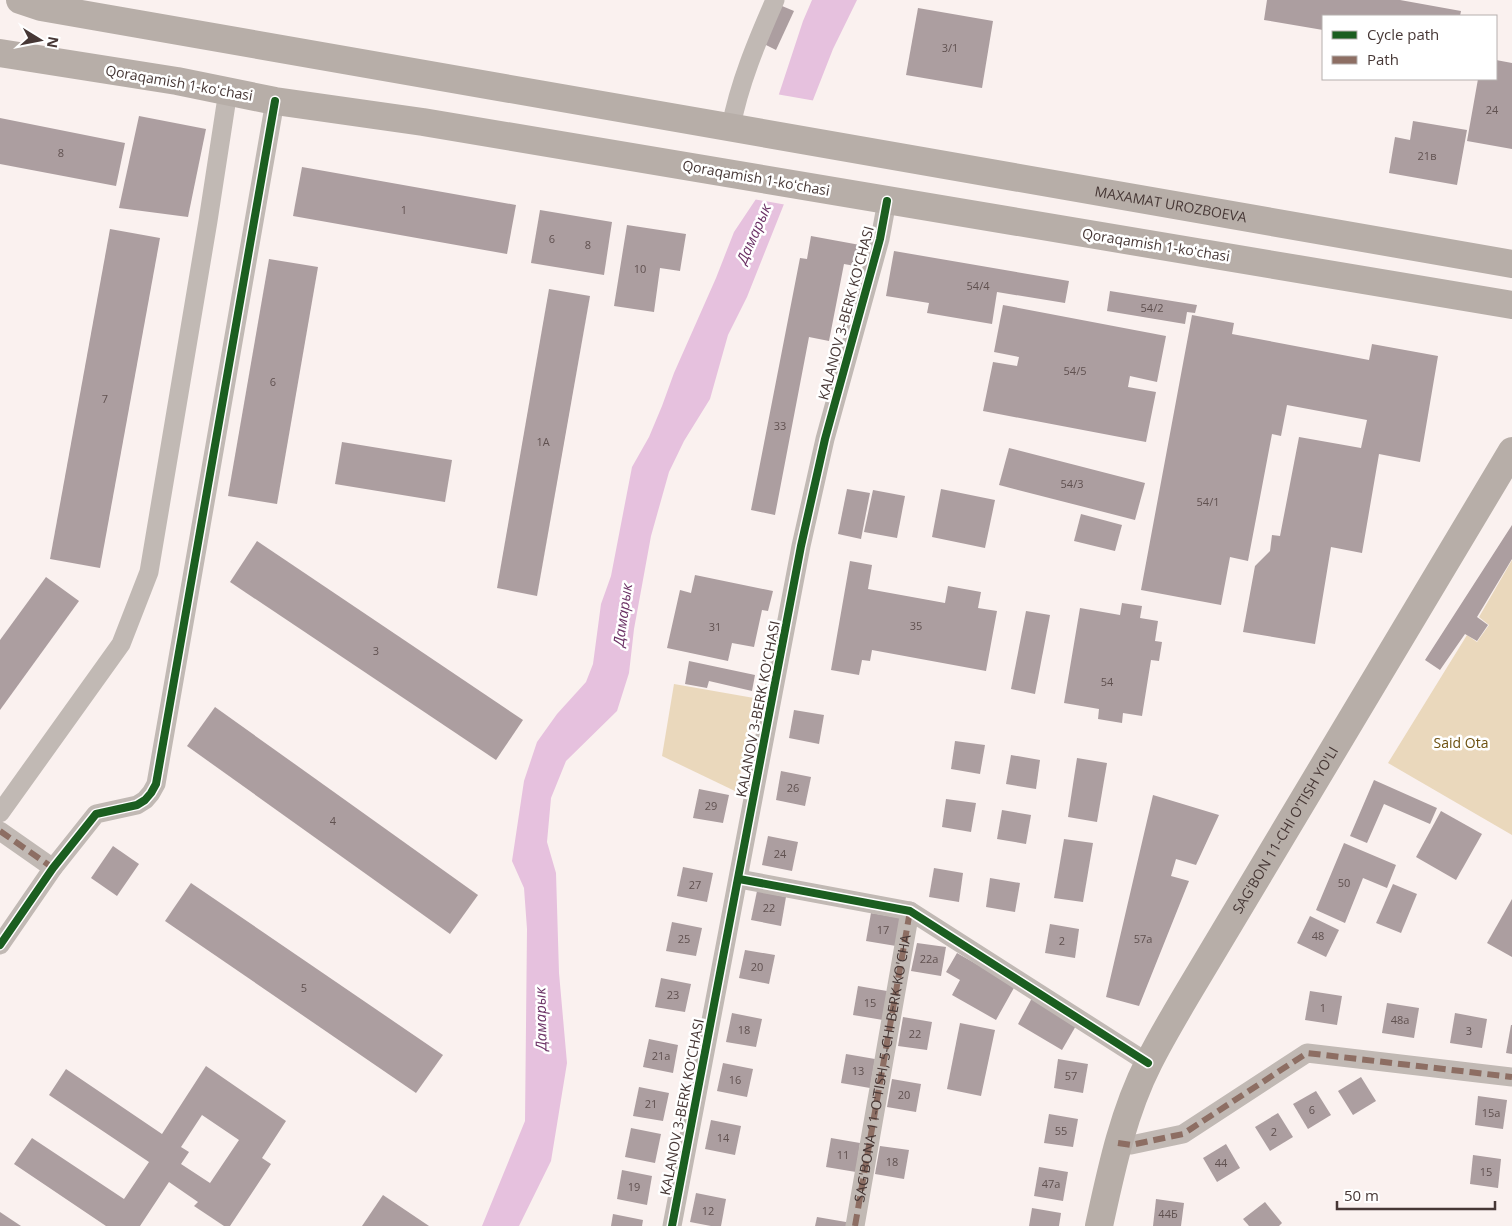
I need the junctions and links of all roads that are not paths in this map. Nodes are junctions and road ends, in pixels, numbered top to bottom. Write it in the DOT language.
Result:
graph roads {
  1 [pos="20,0"];
  2 [pos="775,0"];
  3 [pos="0,53"];
  4 [pos="228,92"];
  5 [pos="276,101"];
  6 [pos="736,128"];
  7 [pos="887,200"];
  8 [pos="1512,264"];
  9 [pos="1512,305"];
  10 [pos="1512,451"];
  11 [pos="0,813"];
  12 [pos="0,831"];
  13 [pos="54,868"];
  14 [pos="739,878"];
  15 [pos="910,911"];
  16 [pos="0,945"];
  17 [pos="1148,1063"];
  18 [pos="1512,1076"];
  19 [pos="1118,1143"];
  20 [pos="672,1226"];
  21 [pos="855,1226"];
  22 [pos="1099,1226"];
  1 -- 6 [label="main road"];
  2 -- 6 [label="street"];
  3 -- 4 [label="main road, Qoraqamish 1-koʻchasi"];
  4 -- 5 [label="main road, Qoraqamish 1-koʻchasi"];
  4 -- 11 [label="street"];
  5 -- 7 [label="main road, Qoraqamish 1-koʻchasi"];
  5 -- 13 [label="street"];
  6 -- 8 [label="main road, MAXAMAT UROZBOEVA"];
  7 -- 9 [label="main road, Qoraqamish 1-koʻchasi"];
  7 -- 14 [label="street, KALANOV 3-BERK KO'CHASI"];
  10 -- 17 [label="main road, SAG'BON 11-CHI O'TISH YO'LI"];
  12 -- 13 [label="street"];
  13 -- 16 [label="street"];
  14 -- 15 [label="street"];
  14 -- 20 [label="street, KALANOV 3-BERK KO'CHASI"];
  15 -- 17 [label="street"];
  15 -- 21 [label="street, SAG'BONA 11-O'TISH, 5-CHI BERK KO'CHA"];
  17 -- 19 [label="main road, SAG'BON 11-CHI O'TISH YO'LI"];
  18 -- 19 [label="street"];
  19 -- 22 [label="main road, SAG'BON 11-CHI O'TISH YO'LI"];
}
